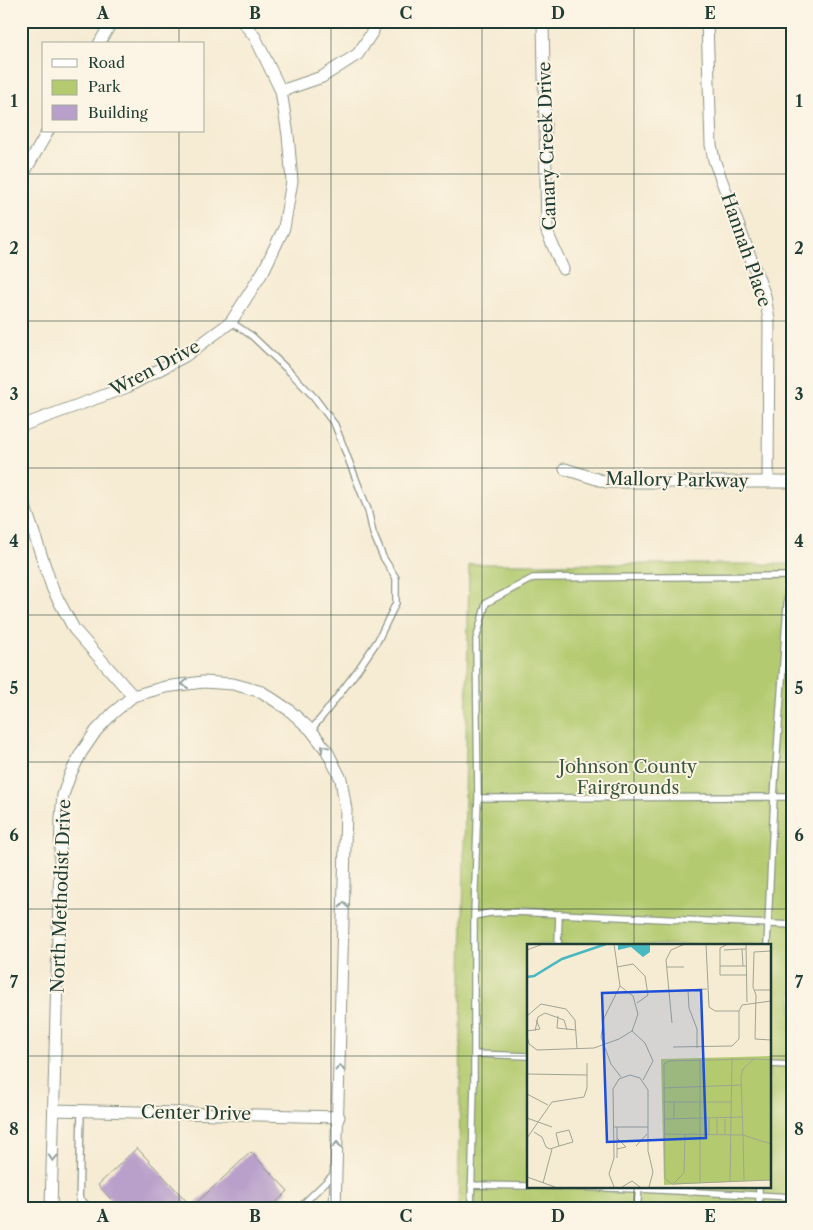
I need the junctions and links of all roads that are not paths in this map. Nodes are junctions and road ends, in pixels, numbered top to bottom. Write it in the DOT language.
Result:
graph roads {
  1 [pos="112,21"];
  2 [pos="242,21"];
  3 [pos="375,21"];
  4 [pos="543,21"];
  5 [pos="707,21"];
  6 [pos="100,42"];
  7 [pos="281,91"];
  8 [pos="47,132"];
  9 [pos="21,178"];
  10 [pos="563,269"];
  11 [pos="231,322"];
  12 [pos="21,426"];
  13 [pos="565,469"];
  14 [pos="768,482"];
  15 [pos="792,482"];
  16 [pos="21,495"];
  17 [pos="790,576"];
  18 [pos="133,696"];
  19 [pos="311,730"];
  20 [pos="774,797"];
  21 [pos="792,797"];
  22 [pos="478,798"];
  23 [pos="559,914"];
  24 [pos="474,916"];
  25 [pos="768,924"];
  26 [pos="792,925"];
  27 [pos="558,944"];
  28 [pos="767,944"];
  29 [pos="474,1054"];
  30 [pos="527,1056"];
  31 [pos="770,1064"];
  32 [pos="792,1065"];
  33 [pos="54,1110"];
  34 [pos="81,1110"];
  35 [pos="339,1116"];
  36 [pos="336,1172"];
  37 [pos="471,1185"];
  38 [pos="527,1186"];
  39 [pos="615,1188"];
  40 [pos="759,1188"];
  41 [pos="639,1189"];
  42 [pos="684,1189"];
  43 [pos="759,1196"];
  44 [pos="792,1197"];
  45 [pos="79,1198"];
  46 [pos="51,1209"];
  47 [pos="79,1209"];
  48 [pos="90,1209"];
  49 [pos="298,1209"];
  50 [pos="335,1209"];
  51 [pos="471,1209"];
  52 [pos="637,1209"];
  53 [pos="759,1209"];
  1 -- 6 [label="street"];
  2 -- 7 [label="street, Wren Drive"];
  3 -- 7 [label="street"];
  4 -- 10 [label="street, Canary Creek Drive"];
  5 -- 14 [label="street, Hannah Place"];
  7 -- 11 [label="street, Wren Drive"];
  8 -- 9 [label="street"];
  11 -- 12 [label="street, Wren Drive"];
  11 -- 19 [label="lane"];
  13 -- 14 [label="street, Mallory Parkway"];
  14 -- 15 [label="street, Mallory Parkway"];
  16 -- 18 [label="street"];
  17 -- 20 [label="lane"];
  17 -- 22 [label="lane"];
  19 -- 18 [label="street, North Methodist Drive, one-way"];
  18 -- 33 [label="street, North Methodist Drive"];
  35 -- 19 [label="street, North Methodist Drive, one-way"];
  20 -- 21 [label="lane"];
  20 -- 22 [label="lane"];
  20 -- 25 [label="lane"];
  22 -- 24 [label="lane"];
  23 -- 24 [label="lane"];
  23 -- 25 [label="lane"];
  23 -- 27 [label="lane"];
  24 -- 29 [label="lane"];
  25 -- 26 [label="lane"];
  25 -- 28 [label="lane"];
  29 -- 30 [label="lane"];
  29 -- 37 [label="lane"];
  31 -- 32 [label="lane"];
  33 -- 34 [label="street, Center Drive"];
  33 -- 46 [label="street, North Methodist Drive, one-way"];
  34 -- 35 [label="street, Center Drive"];
  34 -- 45 [label="lane"];
  36 -- 35 [label="street, North Methodist Drive, one-way"];
  36 -- 49 [label="lane"];
  36 -- 50 [label="street, North Methodist Drive"];
  37 -- 38 [label="lane"];
  37 -- 51 [label="lane"];
  39 -- 41 [label="lane"];
  40 -- 43 [label="lane"];
  41 -- 42 [label="lane"];
  41 -- 52 [label="lane"];
  42 -- 43 [label="lane"];
  43 -- 44 [label="lane"];
  43 -- 53 [label="lane"];
  45 -- 47 [label="lane"];
  45 -- 48 [label="lane"];
}
